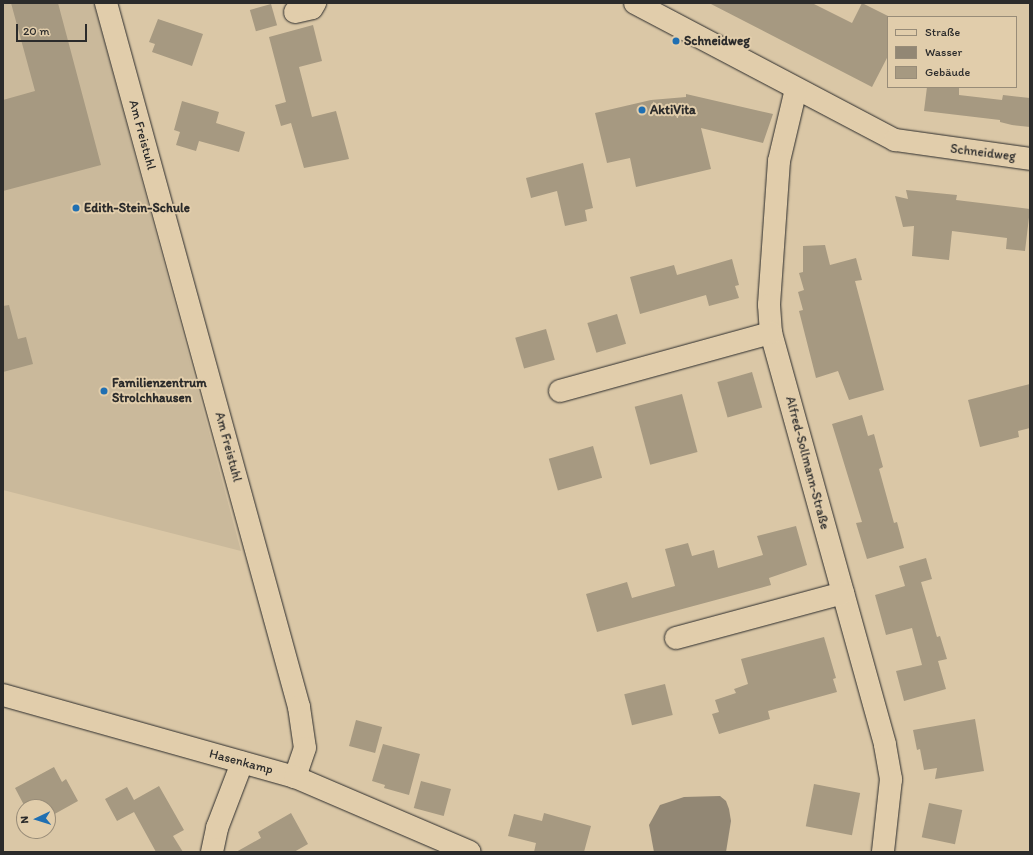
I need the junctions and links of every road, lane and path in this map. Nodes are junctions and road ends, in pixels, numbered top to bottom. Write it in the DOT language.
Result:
graph roads {
  1 [pos="106,3"];
  2 [pos="315,3"];
  3 [pos="635,3"];
  4 [pos="295,12"];
  5 [pos="796,88"];
  6 [pos="1030,159"];
  7 [pos="771,333"];
  8 [pos="560,391"];
  9 [pos="843,593"];
  10 [pos="676,638"];
  11 [pos="3,695"];
  12 [pos="242,763"];
  13 [pos="295,777"];
  14 [pos="212,852"];
  15 [pos="470,852"];
  16 [pos="883,852"];
  1 -- 13 [label="street, Am Freistuhl"];
  2 -- 4 [label="street"];
  3 -- 5 [label="street, Schneidweg"];
  5 -- 6 [label="street, Schneidweg"];
  5 -- 7 [label="street, Alfred-Sollmann-Straße"];
  7 -- 8 [label="street"];
  7 -- 9 [label="street, Alfred-Sollmann-Straße"];
  9 -- 10 [label="street"];
  9 -- 16 [label="street, Alfred-Sollmann-Straße"];
  11 -- 12 [label="street, Hasenkamp"];
  12 -- 13 [label="street, Hasenkamp"];
  12 -- 14 [label="street"];
  13 -- 15 [label="street, Hasenkamp"];
}
